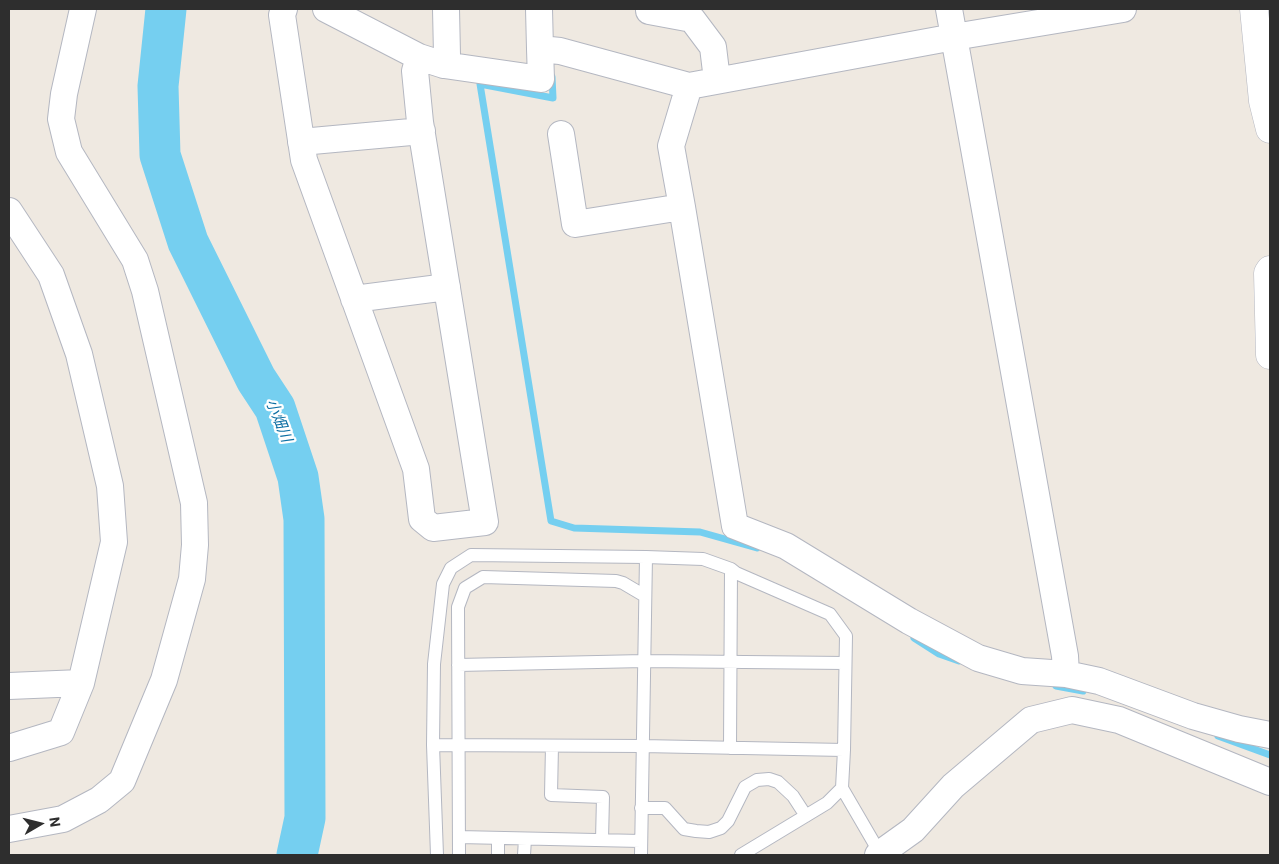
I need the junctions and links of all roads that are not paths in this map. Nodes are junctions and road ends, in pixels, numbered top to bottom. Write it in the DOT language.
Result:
graph roads {
  1 [pos="83,9"];
  2 [pos="284,9"];
  3 [pos="446,9"];
  4 [pos="540,9"];
  5 [pos="649,9"];
  6 [pos="949,9"];
  7 [pos="1124,9"];
  8 [pos="1254,9"];
  9 [pos="334,11"];
  10 [pos="954,37"];
  11 [pos="540,49"];
  12 [pos="419,57"];
  13 [pos="444,65"];
  14 [pos="717,80"];
  15 [pos="689,86"];
  16 [pos="1270,129"];
  17 [pos="422,131"];
  18 [pos="560,134"];
  19 [pos="301,142"];
  20 [pos="682,207"];
  21 [pos="9,211"];
  22 [pos="1270,270"];
  23 [pos="447,287"];
  24 [pos="354,299"];
  25 [pos="1270,355"];
  26 [pos="646,557"];
  27 [pos="730,569"];
  28 [pos="645,596"];
  29 [pos="644,661"];
  30 [pos="730,662"];
  31 [pos="845,663"];
  32 [pos="458,665"];
  33 [pos="1066,674"];
  34 [pos="81,683"];
  35 [pos="9,686"];
  36 [pos="1270,734"];
  37 [pos="433,745"];
  38 [pos="459,745"];
  39 [pos="552,746"];
  40 [pos="642,746"];
  41 [pos="9,748"];
  42 [pos="730,748"];
  43 [pos="844,750"];
  44 [pos="1270,782"];
  45 [pos="842,788"];
  46 [pos="642,808"];
  47 [pos="806,816"];
  48 [pos="9,829"];
  49 [pos="459,837"];
  50 [pos="498,838"];
  51 [pos="525,839"];
  52 [pos="602,840"];
  53 [pos="641,841"];
  54 [pos="437,855"];
  55 [pos="458,855"];
  56 [pos="498,855"];
  57 [pos="524,855"];
  58 [pos="641,855"];
  59 [pos="741,855"];
  60 [pos="880,855"];
  1 -- 48 [label="street"];
  2 -- 19 [label="street"];
  3 -- 13 [label="street"];
  4 -- 11 [label="street"];
  5 -- 14 [label="street"];
  6 -- 10 [label="street"];
  7 -- 10 [label="street"];
  8 -- 16 [label="main road"];
  9 -- 12 [label="street"];
  10 -- 14 [label="street"];
  10 -- 33 [label="street"];
  11 -- 13 [label="street"];
  11 -- 15 [label="street"];
  12 -- 13 [label="street"];
  12 -- 17 [label="street"];
  14 -- 15 [label="street"];
  15 -- 20 [label="street"];
  17 -- 19 [label="street"];
  17 -- 23 [label="street"];
  18 -- 20 [label="street"];
  19 -- 24 [label="street"];
  20 -- 33 [label="street"];
  21 -- 34 [label="street"];
  22 -- 25 [label="main road"];
  23 -- 24 [label="street"];
  23 -- 24 [label="street"];
  26 -- 27 [label="lane"];
  26 -- 28 [label="lane"];
  26 -- 37 [label="lane"];
  27 -- 30 [label="lane"];
  27 -- 31 [label="lane"];
  28 -- 29 [label="lane"];
  28 -- 32 [label="lane"];
  29 -- 30 [label="lane"];
  29 -- 32 [label="lane"];
  29 -- 40 [label="lane"];
  30 -- 31 [label="lane"];
  30 -- 42 [label="lane"];
  31 -- 43 [label="lane"];
  32 -- 38 [label="lane"];
  33 -- 36 [label="street"];
  34 -- 35 [label="street"];
  34 -- 41 [label="street"];
  37 -- 38 [label="lane"];
  37 -- 54 [label="lane"];
  38 -- 39 [label="lane"];
  38 -- 49 [label="lane"];
  39 -- 40 [label="lane"];
  39 -- 52 [label="lane"];
  40 -- 42 [label="lane"];
  40 -- 46 [label="lane"];
  42 -- 43 [label="lane"];
  43 -- 45 [label="lane"];
  44 -- 60 [label="street"];
  45 -- 47 [label="lane"];
  45 -- 60 [label="lane"];
  46 -- 47 [label="lane"];
  46 -- 53 [label="lane"];
  47 -- 59 [label="lane"];
  49 -- 50 [label="lane"];
  49 -- 55 [label="lane"];
  50 -- 51 [label="lane"];
  50 -- 56 [label="lane"];
  51 -- 52 [label="lane"];
  51 -- 57 [label="lane"];
  52 -- 53 [label="lane"];
  53 -- 58 [label="lane"];
}
